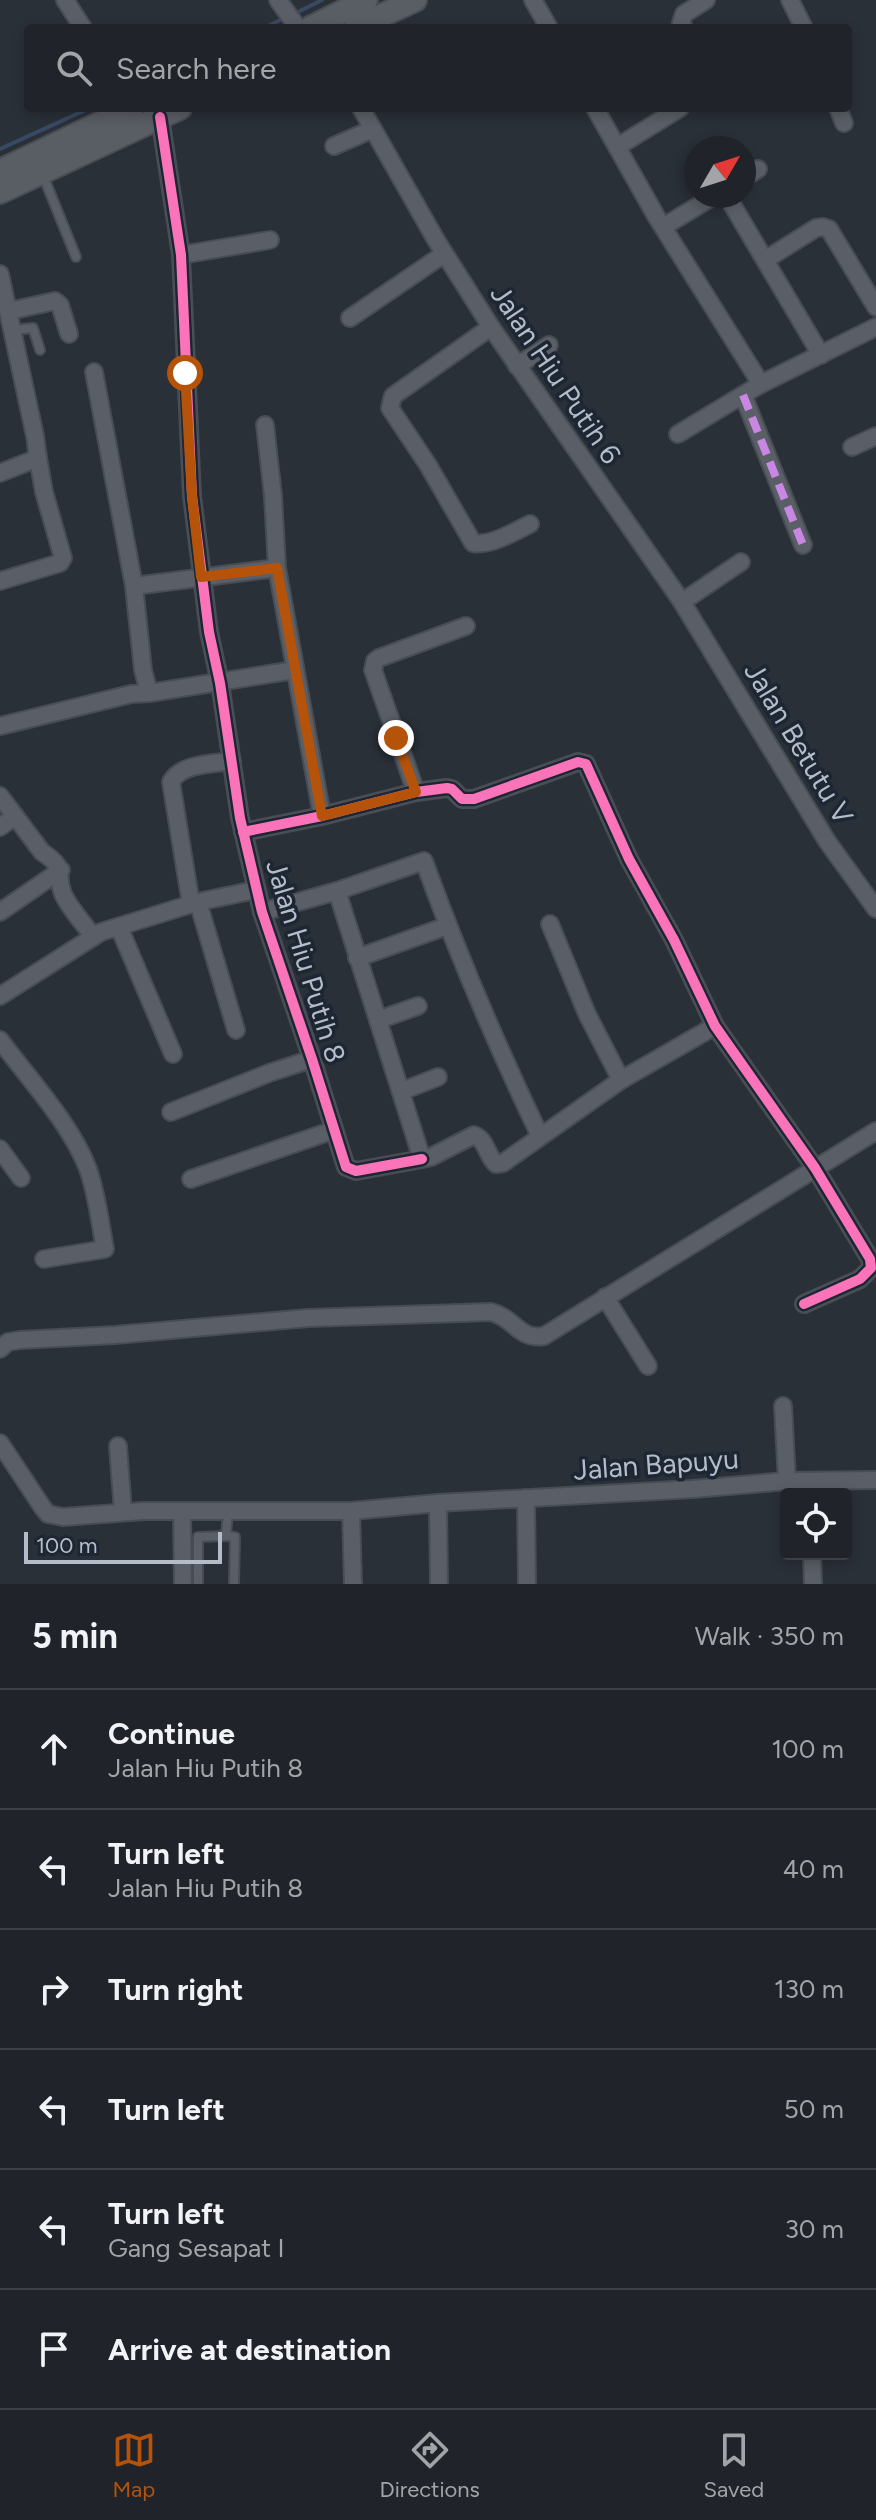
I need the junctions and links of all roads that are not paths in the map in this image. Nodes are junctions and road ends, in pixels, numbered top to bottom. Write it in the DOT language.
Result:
graph roads {
  1 [pos="65,0"];
  2 [pos="278,0"];
  3 [pos="366,0"];
  4 [pos="415,0"];
  5 [pos="533,0"];
  6 [pos="706,0"];
  7 [pos="790,0"];
  8 [pos="80,24"];
  9 [pos="295,24"];
  10 [pos="318,24"];
  11 [pos="364,24"];
  12 [pos="547,24"];
  13 [pos="682,24"];
  14 [pos="802,24"];
  15 [pos="125,112"];
  16 [pos="363,112"];
  17 [pos="597,112"];
  18 [pos="674,112"];
  19 [pos="170,113"];
  20 [pos="373,129"];
  21 [pos="334,146"];
  22 [pos="617,147"];
  23 [pos="60,152"];
  24 [pos="0,171"];
  25 [pos="42,172"];
  26 [pos="0,192"];
  27 [pos="694,208"];
  28 [pos="734,208"];
  29 [pos="663,227"];
  30 [pos="270,240"];
  31 [pos="444,254"];
  32 [pos="181,255"];
  33 [pos="76,257"];
  34 [pos="765,260"];
  35 [pos="0,274"];
  36 [pos="876,307"];
  37 [pos="9,311"];
  38 [pos="350,318"];
  39 [pos="491,327"];
  40 [pos="876,327"];
  41 [pos="13,330"];
  42 [pos="69,334"];
  43 [pos="549,345"];
  44 [pos="17,348"];
  45 [pos="40,350"];
  46 [pos="821,355"];
  47 [pos="0,356"];
  48 [pos="517,366"];
  49 [pos="94,372"];
  50 [pos="761,384"];
  51 [pos="743,395"];
  52 [pos="265,425"];
  53 [pos="678,434"];
  54 [pos="876,436"];
  55 [pos="852,447"];
  56 [pos="38,458"];
  57 [pos="0,473"];
  58 [pos="530,524"];
  59 [pos="803,545"];
  60 [pos="741,562"];
  61 [pos="277,568"];
  62 [pos="201,577"];
  63 [pos="0,581"];
  64 [pos="134,586"];
  65 [pos="682,602"];
  66 [pos="466,626"];
  67 [pos="295,670"];
  68 [pos="220,683"];
  69 [pos="149,693"];
  70 [pos="0,726"];
  71 [pos="232,761"];
  72 [pos="416,792"];
  73 [pos="0,796"];
  74 [pos="15,816"];
  75 [pos="322,816"];
  76 [pos="0,827"];
  77 [pos="243,832"];
  78 [pos="61,870"];
  79 [pos="255,890"];
  80 [pos="337,891"];
  81 [pos="194,903"];
  82 [pos="876,909"];
  83 [pos="0,912"];
  84 [pos="262,912"];
  85 [pos="550,924"];
  86 [pos="447,926"];
  87 [pos="119,927"];
  88 [pos="93,936"];
  89 [pos="357,958"];
  90 [pos="0,996"];
  91 [pos="418,1006"];
  92 [pos="378,1020"];
  93 [pos="715,1026"];
  94 [pos="236,1030"];
  95 [pos="0,1040"];
  96 [pos="173,1054"];
  97 [pos="312,1059"];
  98 [pos="438,1077"];
  99 [pos="621,1080"];
  100 [pos="402,1091"];
  101 [pos="171,1112"];
  102 [pos="334,1130"];
  103 [pos="876,1131"];
  104 [pos="540,1136"];
  105 [pos="0,1149"];
  106 [pos="422,1159"];
  107 [pos="815,1168"];
  108 [pos="21,1178"];
  109 [pos="191,1179"];
  110 [pos="44,1259"];
  111 [pos="605,1297"];
  112 [pos="804,1304"];
  113 [pos="0,1349"];
  114 [pos="648,1366"];
  115 [pos="783,1406"];
  116 [pos="118,1446"];
  117 [pos="3,1454"];
  118 [pos="876,1480"];
  119 [pos="787,1481"];
  120 [pos="809,1488"];
  121 [pos="526,1498"];
  122 [pos="438,1503"];
  123 [pos="182,1511"];
  124 [pos="228,1511"];
  125 [pos="351,1511"];
  126 [pos="123,1512"];
  127 [pos="226,1536"];
  128 [pos="812,1560"];
  129 [pos="183,1584"];
  130 [pos="198,1584"];
  131 [pos="234,1584"];
  132 [pos="353,1584"];
  133 [pos="439,1584"];
  134 [pos="527,1584"];
  135 [pos="813,1584"];
  1 -- 8 [label="street"];
  2 -- 9 [label="street"];
  3 -- 10 [label="street"];
  4 -- 11 [label="street"];
  5 -- 12 [label="street"];
  6 -- 13 [label="street"];
  7 -- 14 [label="street"];
  15 -- 23 [label="street"];
  16 -- 20 [label="street, Jalan Hiu Putih 6"];
  17 -- 22 [label="street"];
  18 -- 22 [label="street"];
  19 -- 23 [label="street"];
  19 -- 32 [label="street, Jalan Hiu Putih 8"];
  20 -- 21 [label="street"];
  20 -- 31 [label="street, Jalan Hiu Putih 6"];
  22 -- 29 [label="street"];
  23 -- 24 [label="street"];
  23 -- 25 [label="street"];
  25 -- 26 [label="street"];
  25 -- 33 [label="lane"];
  27 -- 29 [label="street"];
  28 -- 34 [label="street"];
  29 -- 50 [label="street"];
  30 -- 32 [label="street"];
  31 -- 38 [label="street"];
  31 -- 39 [label="street, Jalan Hiu Putih 6"];
  32 -- 62 [label="street, Jalan Hiu Putih 8"];
  34 -- 36 [label="street"];
  34 -- 46 [label="street"];
  35 -- 37 [label="street"];
  37 -- 41 [label="street"];
  37 -- 42 [label="street"];
  39 -- 48 [label="street, Jalan Hiu Putih 6"];
  39 -- 58 [label="street"];
  40 -- 46 [label="street"];
  41 -- 44 [label="street"];
  41 -- 45 [label="lane"];
  43 -- 48 [label="street"];
  44 -- 47 [label="street"];
  44 -- 56 [label="street"];
  46 -- 50 [label="street"];
  48 -- 65 [label="street, Jalan Hiu Putih 6"];
  49 -- 64 [label="street"];
  50 -- 51 [label="street"];
  51 -- 53 [label="street"];
  51 -- 59 [label="street"];
  52 -- 61 [label="street"];
  54 -- 55 [label="street"];
  56 -- 57 [label="street"];
  56 -- 63 [label="street"];
  60 -- 65 [label="street"];
  61 -- 62 [label="street"];
  61 -- 67 [label="street"];
  62 -- 64 [label="street"];
  62 -- 68 [label="street, Jalan Hiu Putih 8"];
  64 -- 69 [label="street"];
  65 -- 82 [label="street, Jalan Betutu V"];
  66 -- 72 [label="street"];
  67 -- 68 [label="street"];
  67 -- 75 [label="street"];
  68 -- 69 [label="street"];
  68 -- 71 [label="street, Jalan Hiu Putih 8"];
  69 -- 70 [label="street"];
  71 -- 77 [label="street, Jalan Hiu Putih 8"];
  71 -- 81 [label="street"];
  72 -- 75 [label="street"];
  72 -- 93 [label="street"];
  73 -- 74 [label="street"];
  74 -- 76 [label="street"];
  74 -- 78 [label="street"];
  75 -- 77 [label="street"];
  77 -- 79 [label="street, Jalan Hiu Putih 8"];
  78 -- 83 [label="street"];
  78 -- 88 [label="street"];
  79 -- 81 [label="street"];
  79 -- 84 [label="street, Jalan Hiu Putih 8"];
  80 -- 84 [label="street"];
  80 -- 86 [label="street"];
  80 -- 89 [label="street"];
  81 -- 87 [label="street"];
  81 -- 94 [label="street"];
  84 -- 97 [label="street, Jalan Hiu Putih 8"];
  85 -- 99 [label="street"];
  86 -- 89 [label="street"];
  86 -- 104 [label="street"];
  87 -- 88 [label="street"];
  87 -- 96 [label="street"];
  88 -- 90 [label="street"];
  89 -- 92 [label="street"];
  91 -- 92 [label="street"];
  92 -- 100 [label="street"];
  93 -- 99 [label="street"];
  93 -- 107 [label="street"];
  95 -- 110 [label="street"];
  97 -- 101 [label="street"];
  97 -- 102 [label="street, Jalan Hiu Putih 8"];
  98 -- 100 [label="street"];
  99 -- 104 [label="street"];
  100 -- 106 [label="street"];
  102 -- 106 [label="street, Jalan Hiu Putih 8"];
  102 -- 109 [label="street"];
  103 -- 107 [label="street"];
  104 -- 106 [label="street"];
  105 -- 108 [label="street"];
  107 -- 111 [label="street"];
  107 -- 112 [label="street"];
  111 -- 113 [label="street"];
  111 -- 114 [label="street"];
  115 -- 119 [label="street"];
  116 -- 126 [label="street"];
  117 -- 126 [label="street, Jalan Bapuyu"];
  118 -- 120 [label="street, Jalan Bapuyu"];
  119 -- 120 [label="street, Jalan Bapuyu"];
  119 -- 121 [label="street, Jalan Bapuyu"];
  121 -- 122 [label="street, Jalan Bapuyu"];
  121 -- 134 [label="street"];
  122 -- 125 [label="street, Jalan Bapuyu"];
  122 -- 133 [label="street"];
  123 -- 124 [label="street, Jalan Bapuyu"];
  123 -- 126 [label="street, Jalan Bapuyu"];
  123 -- 129 [label="street"];
  124 -- 125 [label="street, Jalan Bapuyu"];
  124 -- 127 [label="lane"];
  125 -- 132 [label="street"];
  127 -- 130 [label="lane"];
  127 -- 131 [label="lane"];
  128 -- 135 [label="street"];
}
